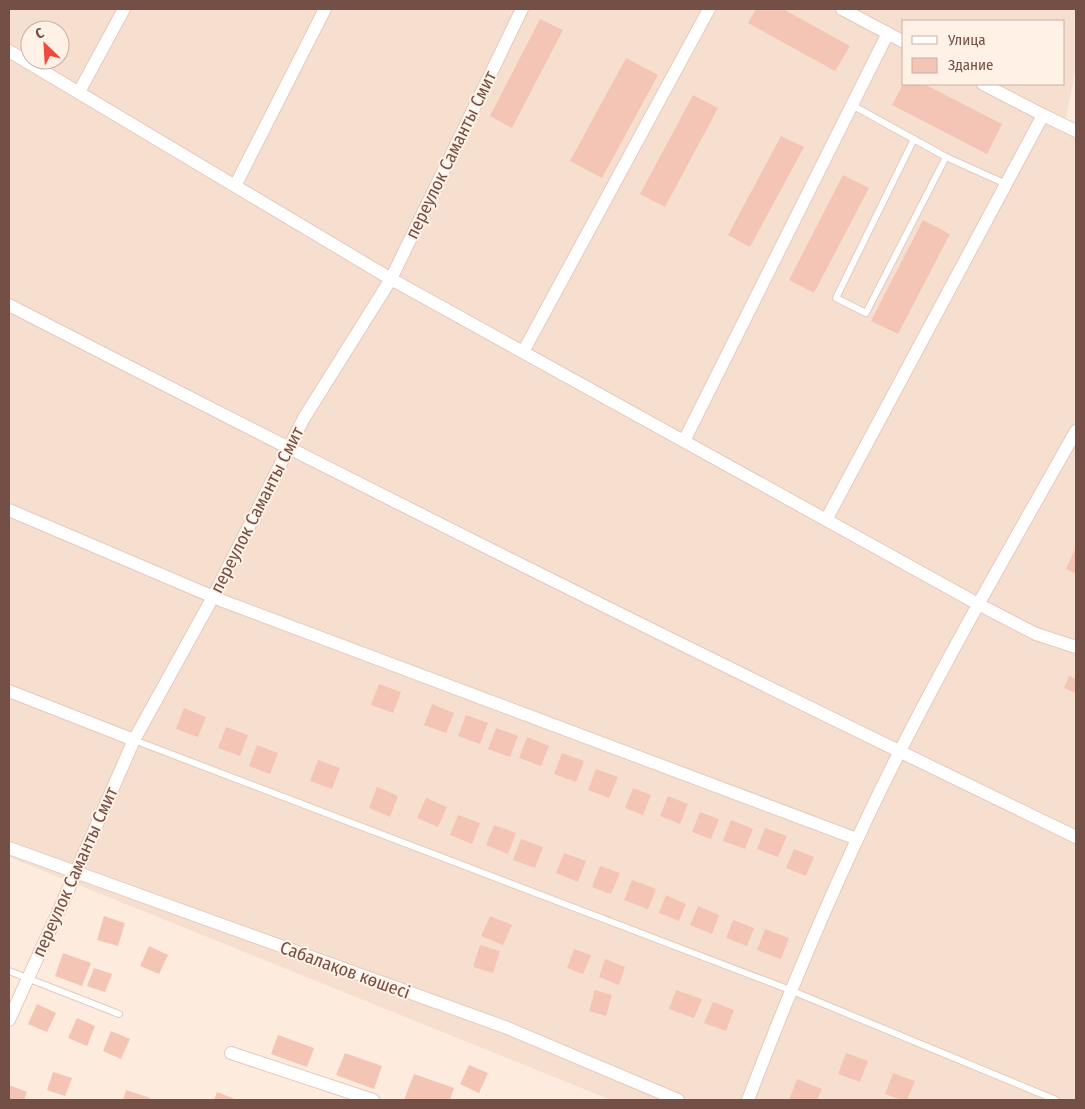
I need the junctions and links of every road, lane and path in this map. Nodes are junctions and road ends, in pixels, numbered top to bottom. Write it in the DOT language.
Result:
graph roads {
  1 [pos="124,9"];
  2 [pos="325,9"];
  3 [pos="522,9"];
  4 [pos="709,9"];
  5 [pos="842,9"];
  6 [pos="888,33"];
  7 [pos="902,41"];
  8 [pos="9,51"];
  9 [pos="985,85"];
  10 [pos="79,92"];
  11 [pos="852,105"];
  12 [pos="1043,116"];
  13 [pos="1076,131"];
  14 [pos="914,139"];
  15 [pos="946,157"];
  16 [pos="1006,184"];
  17 [pos="235,186"];
  18 [pos="392,279"];
  19 [pos="9,305"];
  20 [pos="523,352"];
  21 [pos="1076,431"];
  22 [pos="684,441"];
  23 [pos="288,449"];
  24 [pos="9,510"];
  25 [pos="826,520"];
  26 [pos="212,597"];
  27 [pos="978,604"];
  28 [pos="1076,647"];
  29 [pos="9,691"];
  30 [pos="134,740"];
  31 [pos="900,752"];
  32 [pos="1076,837"];
  33 [pos="857,839"];
  34 [pos="9,848"];
  35 [pos="75,873"];
  36 [pos="9,971"];
  37 [pos="27,979"];
  38 [pos="790,990"];
  39 [pos="119,1014"];
  40 [pos="9,1020"];
  41 [pos="231,1053"];
  42 [pos="372,1100"];
  43 [pos="678,1100"];
  44 [pos="748,1100"];
  45 [pos="1056,1100"];
  1 -- 10 [label="street"];
  2 -- 17 [label="street"];
  3 -- 18 [label="street, переулок Саманты Смит"];
  4 -- 20 [label="street"];
  5 -- 6 [label="street"];
  6 -- 7 [label="street"];
  6 -- 11 [label="street"];
  8 -- 10 [label="street"];
  9 -- 12 [label="street"];
  10 -- 17 [label="street"];
  11 -- 14 [label="lane"];
  11 -- 22 [label="street"];
  12 -- 13 [label="street"];
  12 -- 16 [label="street"];
  14 -- 15 [label="lane"];
  14 -- 15 [label="lane"];
  15 -- 16 [label="lane"];
  16 -- 25 [label="street"];
  17 -- 18 [label="street"];
  18 -- 20 [label="street"];
  18 -- 23 [label="street, переулок Саманты Смит"];
  19 -- 23 [label="street"];
  20 -- 22 [label="street"];
  21 -- 27 [label="street"];
  22 -- 25 [label="street"];
  23 -- 26 [label="street, переулок Саманты Смит"];
  23 -- 31 [label="street"];
  24 -- 26 [label="street"];
  25 -- 27 [label="street"];
  26 -- 30 [label="street, переулок Саманты Смит"];
  26 -- 33 [label="street"];
  27 -- 28 [label="street"];
  27 -- 31 [label="street"];
  29 -- 30 [label="street"];
  30 -- 35 [label="street, переулок Саманты Смит"];
  30 -- 38 [label="lane"];
  31 -- 32 [label="street"];
  31 -- 33 [label="street"];
  33 -- 38 [label="street"];
  34 -- 35 [label="street, Сабалақов көшесі"];
  35 -- 37 [label="street, переулок Саманты Смит"];
  35 -- 43 [label="street, Сабалақов көшесі"];
  36 -- 37 [label="lane"];
  37 -- 39 [label="lane"];
  37 -- 40 [label="street, переулок Саманты Смит"];
  38 -- 44 [label="street"];
  38 -- 45 [label="lane"];
  41 -- 42 [label="street"];
}
